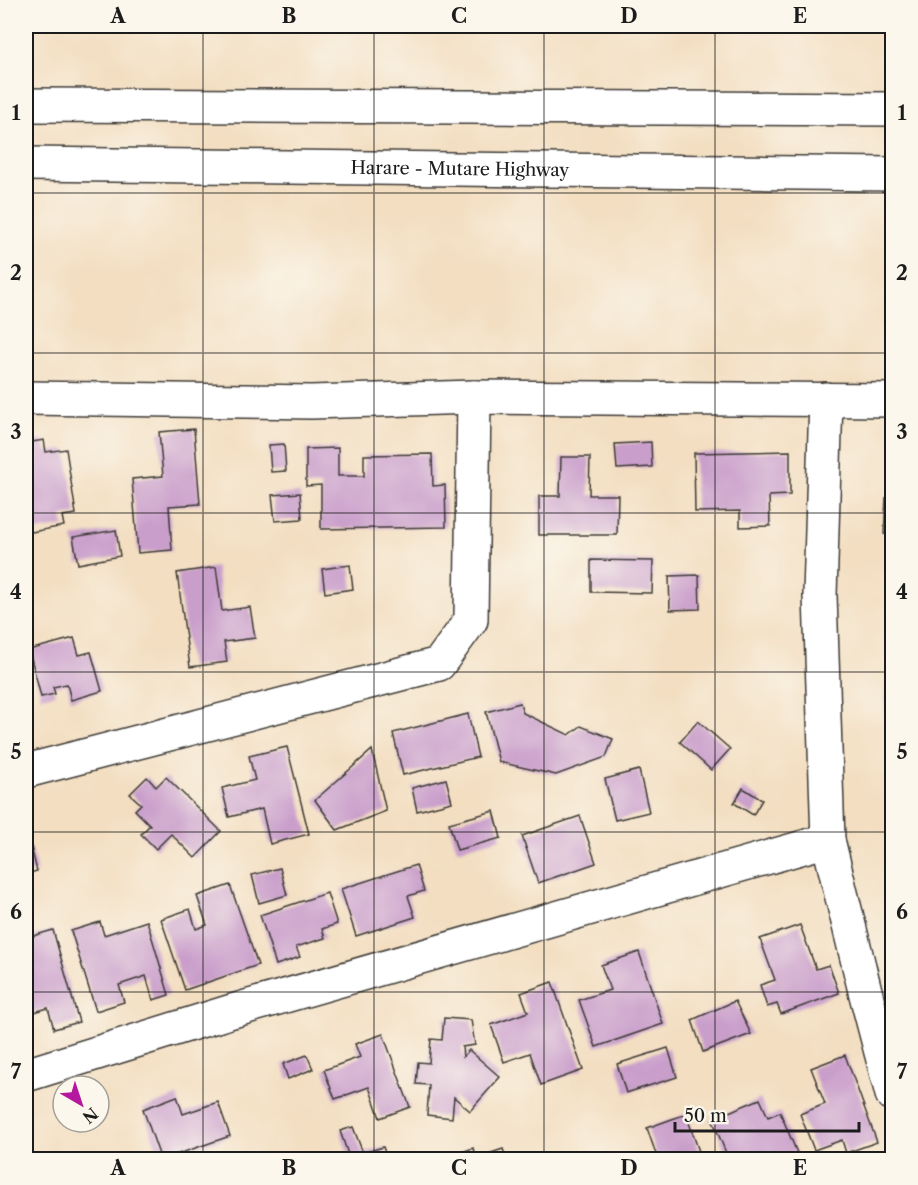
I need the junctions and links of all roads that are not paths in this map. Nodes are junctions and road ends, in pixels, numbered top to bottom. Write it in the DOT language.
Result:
graph roads {
  1 [pos="26,105"];
  2 [pos="892,109"];
  3 [pos="26,164"];
  4 [pos="892,174"];
  5 [pos="26,398"];
  6 [pos="474,398"];
  7 [pos="826,399"];
  8 [pos="892,400"];
  9 [pos="26,771"];
  10 [pos="828,840"];
  11 [pos="26,1075"];
  12 [pos="892,1094"];
  1 -- 2 [label="main road"];
  3 -- 4 [label="main road, Harare - Mutare Highway"];
  5 -- 6 [label="main road"];
  6 -- 7 [label="main road"];
  6 -- 9 [label="main road"];
  7 -- 8 [label="main road"];
  7 -- 10 [label="main road"];
  10 -- 11 [label="main road"];
  10 -- 12 [label="main road"];
}
